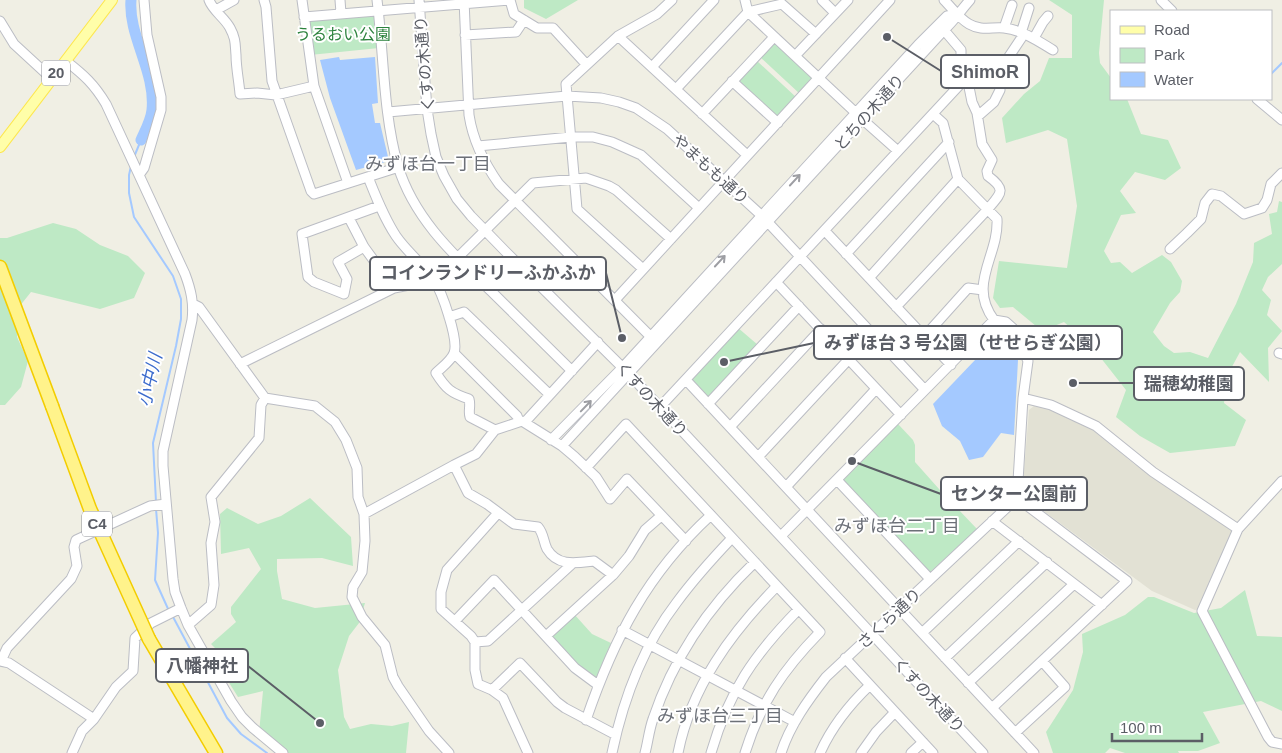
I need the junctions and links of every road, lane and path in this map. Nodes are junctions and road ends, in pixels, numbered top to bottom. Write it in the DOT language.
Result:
graph roads {
  1 [pos="112,0"];
  2 [pos="144,0"];
  3 [pos="209,0"];
  4 [pos="234,0"];
  5 [pos="264,0"];
  6 [pos="302,0"];
  7 [pos="340,0"];
  8 [pos="378,0"];
  9 [pos="510,0"];
  10 [pos="672,0"];
  11 [pos="714,0"];
  12 [pos="745,0"];
  13 [pos="822,0"];
  14 [pos="848,0"];
  15 [pos="890,0"];
  16 [pos="944,0"];
  17 [pos="970,0"];
  18 [pos="1161,0"];
  19 [pos="464,2"];
  20 [pos="419,4"];
  21 [pos="1012,5"];
  22 [pos="1029,8"];
  23 [pos="216,10"];
  24 [pos="1171,10"];
  25 [pos="379,11"];
  26 [pos="748,12"];
  27 [pos="341,13"];
  28 [pos="836,13"];
  29 [pos="958,14"];
  30 [pos="1048,16"];
  31 [pos="304,17"];
  32 [pos="524,20"];
  33 [pos="0,21"];
  34 [pos="1004,28"];
  35 [pos="944,30"];
  36 [pos="1022,33"];
  37 [pos="816,34"];
  38 [pos="465,35"];
  39 [pos="618,36"];
  40 [pos="774,37"];
  41 [pos="1034,38"];
  42 [pos="1054,50"];
  43 [pos="795,56"];
  44 [pos="66,60"];
  45 [pos="586,64"];
  46 [pos="652,68"];
  47 [pos="967,77"];
  48 [pos="819,78"];
  49 [pos="52,79"];
  50 [pos="732,80"];
  51 [pos="314,86"];
  52 [pos="676,89"];
  53 [pos="276,95"];
  54 [pos="567,96"];
  55 [pos="1258,100"];
  56 [pos="468,105"];
  57 [pos="427,110"];
  58 [pos="388,112"];
  59 [pos="702,114"];
  60 [pos="933,114"];
  61 [pos="859,116"];
  62 [pos="978,116"];
  63 [pos="1282,120"];
  64 [pos="778,123"];
  65 [pos="571,137"];
  66 [pos="949,142"];
  67 [pos="478,146"];
  68 [pos="0,147"];
  69 [pos="898,151"];
  70 [pos="747,156"];
  71 [pos="398,167"];
  72 [pos="1282,174"];
  73 [pos="139,175"];
  74 [pos="368,177"];
  75 [pos="574,179"];
  76 [pos="958,179"];
  77 [pos="724,180"];
  78 [pos="348,183"];
  79 [pos="515,201"];
  80 [pos="379,206"];
  81 [pos="699,208"];
  82 [pos="988,209"];
  83 [pos="349,218"];
  84 [pos="765,219"];
  85 [pos="485,231"];
  86 [pos="824,231"];
  87 [pos="670,239"];
  88 [pos="364,247"];
  89 [pos="1170,248"];
  90 [pos="846,254"];
  91 [pos="800,256"];
  92 [pos="457,258"];
  93 [pos="0,267"];
  94 [pos="643,269"];
  95 [pos="869,278"];
  96 [pos="434,280"];
  97 [pos="776,282"];
  98 [pos="394,288"];
  99 [pos="983,290"];
  100 [pos="615,300"];
  101 [pos="193,304"];
  102 [pos="799,306"];
  103 [pos="896,308"];
  104 [pos="449,317"];
  105 [pos="994,320"];
  106 [pos="821,329"];
  107 [pos="651,337"];
  108 [pos="924,337"];
  109 [pos="598,342"];
  110 [pos="454,353"];
  111 [pos="849,359"];
  112 [pos="240,364"];
  113 [pos="951,366"];
  114 [pos="572,370"];
  115 [pos="626,370"];
  116 [pos="686,380"];
  117 [pos="876,389"];
  118 [pos="925,390"];
  119 [pos="550,394"];
  120 [pos="265,398"];
  121 [pos="1023,398"];
  122 [pos="708,404"];
  123 [pos="660,407"];
  124 [pos="901,415"];
  125 [pos="522,421"];
  126 [pos="730,427"];
  127 [pos="495,430"];
  128 [pos="552,440"];
  129 [pos="562,446"];
  130 [pos="758,457"];
  131 [pos="454,465"];
  132 [pos="586,468"];
  133 [pos="837,480"];
  134 [pos="1282,480"];
  135 [pos="786,487"];
  136 [pos="1016,498"];
  137 [pos="166,504"];
  138 [pos="808,510"];
  139 [pos="498,513"];
  140 [pos="364,514"];
  141 [pos="712,515"];
  142 [pos="661,516"];
  143 [pos="992,521"];
  144 [pos="1238,529"];
  145 [pos="781,536"];
  146 [pos="732,538"];
  147 [pos="686,541"];
  148 [pos="1019,541"];
  149 [pos="755,562"];
  150 [pos="1047,562"];
  151 [pos="573,563"];
  152 [pos="613,575"];
  153 [pos="930,579"];
  154 [pos="1074,584"];
  155 [pos="777,586"];
  156 [pos="1102,605"];
  157 [pos="181,608"];
  158 [pos="899,608"];
  159 [pos="521,610"];
  160 [pos="798,610"];
  161 [pos="455,621"];
  162 [pos="188,625"];
  163 [pos="622,630"];
  164 [pos="922,633"];
  165 [pos="872,634"];
  166 [pos="546,636"];
  167 [pos="149,639"];
  168 [pos="475,642"];
  169 [pos="651,645"];
  170 [pos="845,658"];
  171 [pos="946,658"];
  172 [pos="678,660"];
  173 [pos="1,661"];
  174 [pos="1042,661"];
  175 [pos="707,675"];
  176 [pos="968,682"];
  177 [pos="598,685"];
  178 [pos="870,685"];
  179 [pos="492,690"];
  180 [pos="735,690"];
  181 [pos="764,705"];
  182 [pos="992,708"];
  183 [pos="895,712"];
  184 [pos="94,720"];
  185 [pos="586,720"];
  186 [pos="795,722"];
  187 [pos="1015,733"];
  188 [pos="616,735"];
  189 [pos="923,742"];
  190 [pos="1282,744"];
  191 [pos="72,753"];
  192 [pos="211,753"];
  193 [pos="216,753"];
  194 [pos="283,753"];
  195 [pos="449,753"];
  196 [pos="528,753"];
  197 [pos="612,753"];
  198 [pos="645,753"];
  199 [pos="678,753"];
  200 [pos="711,753"];
  201 [pos="744,753"];
  202 [pos="781,753"];
  203 [pos="820,753"];
  204 [pos="861,753"];
  205 [pos="911,753"];
  206 [pos="933,753"];
  207 [pos="983,753"];
  208 [pos="1034,753"];
  1 -- 44 [label="main road, 20"];
  2 -- 73 [label="street"];
  3 -- 23 [label="street"];
  4 -- 23 [label="street"];
  5 -- 53 [label="street"];
  6 -- 31 [label="street"];
  7 -- 27 [label="street"];
  8 -- 25 [label="street"];
  9 -- 19 [label="street"];
  9 -- 32 [label="street"];
  10 -- 39 [label="street"];
  11 -- 46 [label="street"];
  12 -- 26 [label="street"];
  13 -- 28 [label="street"];
  14 -- 28 [label="street"];
  15 -- 48 [label="street"];
  16 -- 29 [label="street"];
  17 -- 29 [label="street"];
  18 -- 24 [label="street"];
  19 -- 20 [label="street"];
  19 -- 38 [label="street"];
  20 -- 25 [label="street"];
  20 -- 57 [label="street, くすの木通り"];
  21 -- 34 [label="street"];
  22 -- 36 [label="street"];
  23 -- 53 [label="street"];
  25 -- 27 [label="street"];
  25 -- 58 [label="street"];
  26 -- 37 [label="street"];
  26 -- 40 [label="street"];
  26 -- 52 [label="street"];
  27 -- 31 [label="street"];
  28 -- 37 [label="street"];
  29 -- 34 [label="street"];
  29 -- 35 [label="street, とちの木通り"];
  29 -- 61 [label="street, とちの木通り"];
  30 -- 41 [label="street"];
  31 -- 51 [label="street"];
  32 -- 38 [label="street"];
  32 -- 45 [label="street"];
  33 -- 49 [label="street"];
  34 -- 36 [label="street"];
  35 -- 47 [label="street"];
  35 -- 61 [label="street, とちの木通り"];
  36 -- 41 [label="street"];
  36 -- 62 [label="street"];
  37 -- 43 [label="street"];
  38 -- 56 [label="street"];
  39 -- 45 [label="street"];
  39 -- 46 [label="street"];
  40 -- 43 [label="street"];
  40 -- 50 [label="street"];
  41 -- 42 [label="street"];
  43 -- 48 [label="street"];
  44 -- 49 [label="main road, 20"];
  44 -- 73 [label="street"];
  45 -- 54 [label="street"];
  46 -- 52 [label="street"];
  47 -- 60 [label="street"];
  47 -- 62 [label="street"];
  48 -- 61 [label="street"];
  48 -- 64 [label="street"];
  49 -- 68 [label="main road, 20"];
  50 -- 59 [label="street"];
  50 -- 64 [label="street"];
  51 -- 53 [label="street"];
  51 -- 78 [label="street"];
  52 -- 59 [label="street"];
  53 -- 78 [label="street"];
  54 -- 56 [label="street, やまもも通り"];
  54 -- 65 [label="street"];
  54 -- 77 [label="street, やまもも通り"];
  55 -- 63 [label="street"];
  56 -- 57 [label="street, やまもも通り"];
  56 -- 67 [label="street"];
  57 -- 58 [label="street, やまもも通り"];
  57 -- 85 [label="street, くすの木通り"];
  58 -- 71 [label="street"];
  59 -- 70 [label="street"];
  60 -- 66 [label="street"];
  60 -- 69 [label="street"];
  61 -- 69 [label="street"];
  61 -- 84 [label="street, とちの木通り"];
  62 -- 82 [label="street"];
  64 -- 70 [label="street"];
  65 -- 67 [label="street"];
  65 -- 75 [label="street"];
  65 -- 81 [label="street"];
  66 -- 76 [label="street"];
  66 -- 90 [label="street"];
  67 -- 79 [label="street"];
  69 -- 86 [label="street"];
  70 -- 77 [label="street"];
  71 -- 74 [label="street"];
  71 -- 92 [label="street"];
  72 -- 89 [label="street"];
  73 -- 101 [label="street"];
  74 -- 78 [label="street"];
  74 -- 80 [label="street"];
  75 -- 79 [label="street"];
  75 -- 87 [label="street"];
  75 -- 94 [label="street"];
  76 -- 82 [label="street"];
  76 -- 95 [label="street"];
  77 -- 81 [label="street"];
  77 -- 84 [label="street, やまもも通り"];
  79 -- 85 [label="street"];
  79 -- 100 [label="street"];
  80 -- 83 [label="street"];
  80 -- 96 [label="street"];
  81 -- 87 [label="street"];
  82 -- 99 [label="street"];
  82 -- 103 [label="street"];
  83 -- 88 [label="street"];
  83 -- 88 [label="street"];
  84 -- 91 [label="street, やまもも通り"];
  107 -- 84 [label="street, とちの木通り, one-way"];
  84 -- 115 [label="street, とちの木通り"];
  85 -- 92 [label="street"];
  85 -- 109 [label="street, くすの木通り"];
  86 -- 90 [label="street"];
  86 -- 91 [label="street"];
  87 -- 94 [label="street"];
  88 -- 98 [label="street"];
  90 -- 95 [label="street"];
  91 -- 97 [label="street"];
  91 -- 118 [label="street, やまもも通り"];
  92 -- 96 [label="street"];
  92 -- 114 [label="street"];
  93 -- 167 [label="highway, C4, bridge"];
  94 -- 100 [label="street"];
  95 -- 103 [label="street"];
  96 -- 98 [label="street"];
  96 -- 104 [label="street"];
  97 -- 102 [label="street"];
  97 -- 116 [label="street"];
  98 -- 112 [label="street"];
  99 -- 105 [label="street"];
  99 -- 108 [label="street"];
  100 -- 107 [label="street"];
  101 -- 112 [label="street"];
  101 -- 137 [label="street"];
  102 -- 106 [label="street"];
  102 -- 122 [label="street"];
  103 -- 108 [label="street"];
  104 -- 110 [label="street"];
  104 -- 119 [label="street"];
  105 -- 113 [label="street"];
  105 -- 121 [label="street"];
  106 -- 111 [label="street"];
  106 -- 126 [label="street"];
  107 -- 115 [label="street, とちの木通り"];
  108 -- 113 [label="street"];
  109 -- 114 [label="street"];
  109 -- 115 [label="street, くすの木通り"];
  110 -- 125 [label="street"];
  110 -- 127 [label="street"];
  111 -- 117 [label="street"];
  111 -- 130 [label="street"];
  112 -- 120 [label="street"];
  113 -- 118 [label="street"];
  114 -- 119 [label="street"];
  115 -- 123 [label="street, くすの木通り"];
  128 -- 115 [label="street, とちの木通り, one-way"];
  115 -- 129 [label="street, とちの木通り"];
  116 -- 122 [label="street"];
  116 -- 123 [label="street"];
  117 -- 124 [label="street"];
  117 -- 135 [label="street"];
  118 -- 124 [label="street"];
  119 -- 125 [label="street"];
  120 -- 140 [label="street"];
  120 -- 162 [label="street"];
  121 -- 136 [label="street"];
  121 -- 144 [label="street"];
  122 -- 126 [label="street"];
  123 -- 145 [label="street, くすの木通り"];
  124 -- 133 [label="street"];
  125 -- 127 [label="street"];
  125 -- 128 [label="street"];
  126 -- 130 [label="street"];
  127 -- 131 [label="street"];
  128 -- 129 [label="street"];
  129 -- 132 [label="street"];
  130 -- 135 [label="street"];
  131 -- 139 [label="street"];
  131 -- 140 [label="street"];
  132 -- 141 [label="street"];
  132 -- 142 [label="street"];
  133 -- 138 [label="street"];
  133 -- 153 [label="street"];
  134 -- 144 [label="street"];
  135 -- 138 [label="street"];
  136 -- 143 [label="street, さくら通り"];
  136 -- 156 [label="street"];
  137 -- 157 [label="street"];
  137 -- 173 [label="street"];
  138 -- 145 [label="street"];
  138 -- 158 [label="street"];
  139 -- 151 [label="street"];
  139 -- 161 [label="street"];
  140 -- 195 [label="street"];
  141 -- 146 [label="street"];
  141 -- 147 [label="street"];
  142 -- 147 [label="street"];
  142 -- 152 [label="street"];
  143 -- 148 [label="street"];
  143 -- 153 [label="street, さくら通り"];
  144 -- 190 [label="street"];
  145 -- 165 [label="street, くすの木通り"];
  146 -- 149 [label="street"];
  146 -- 169 [label="street"];
  147 -- 163 [label="street"];
  148 -- 150 [label="street"];
  148 -- 164 [label="street"];
  149 -- 155 [label="street"];
  149 -- 172 [label="street"];
  150 -- 154 [label="street"];
  150 -- 171 [label="street"];
  151 -- 152 [label="street"];
  151 -- 159 [label="street"];
  152 -- 166 [label="street"];
  153 -- 158 [label="street, さくら通り"];
  154 -- 156 [label="street"];
  154 -- 176 [label="street"];
  155 -- 160 [label="street"];
  155 -- 175 [label="street"];
  156 -- 174 [label="street"];
  157 -- 162 [label="street"];
  157 -- 184 [label="street"];
  158 -- 164 [label="street"];
  158 -- 165 [label="street, さくら通り"];
  159 -- 161 [label="street"];
  159 -- 166 [label="street"];
  159 -- 168 [label="street"];
  160 -- 180 [label="street"];
  160 -- 181 [label="street"];
  161 -- 168 [label="street"];
  162 -- 194 [label="street"];
  163 -- 169 [label="street"];
  163 -- 177 [label="street"];
  164 -- 171 [label="street"];
  165 -- 170 [label="street, さくら通り"];
  165 -- 207 [label="street, くすの木通り"];
  166 -- 177 [label="street"];
  167 -- 192 [label="highway, C4"];
  167 -- 193 [label="highway, C4"];
  168 -- 179 [label="street"];
  169 -- 172 [label="street"];
  169 -- 188 [label="street"];
  170 -- 178 [label="street"];
  170 -- 186 [label="street, さくら通り"];
  171 -- 176 [label="street"];
  172 -- 175 [label="street"];
  172 -- 198 [label="street"];
  173 -- 184 [label="street"];
  174 -- 182 [label="street"];
  174 -- 187 [label="street"];
  175 -- 180 [label="street"];
  175 -- 199 [label="street"];
  176 -- 182 [label="street"];
  177 -- 185 [label="street"];
  178 -- 183 [label="street"];
  178 -- 203 [label="street"];
  179 -- 185 [label="street"];
  179 -- 196 [label="street"];
  180 -- 181 [label="street"];
  180 -- 200 [label="street"];
  181 -- 186 [label="street"];
  181 -- 201 [label="street"];
  182 -- 187 [label="street"];
  183 -- 189 [label="street"];
  183 -- 204 [label="street"];
  184 -- 191 [label="street"];
  185 -- 188 [label="street"];
  186 -- 202 [label="street, さくら通り"];
  187 -- 208 [label="street"];
  188 -- 197 [label="street"];
  189 -- 205 [label="street"];
  189 -- 206 [label="street"];
}
